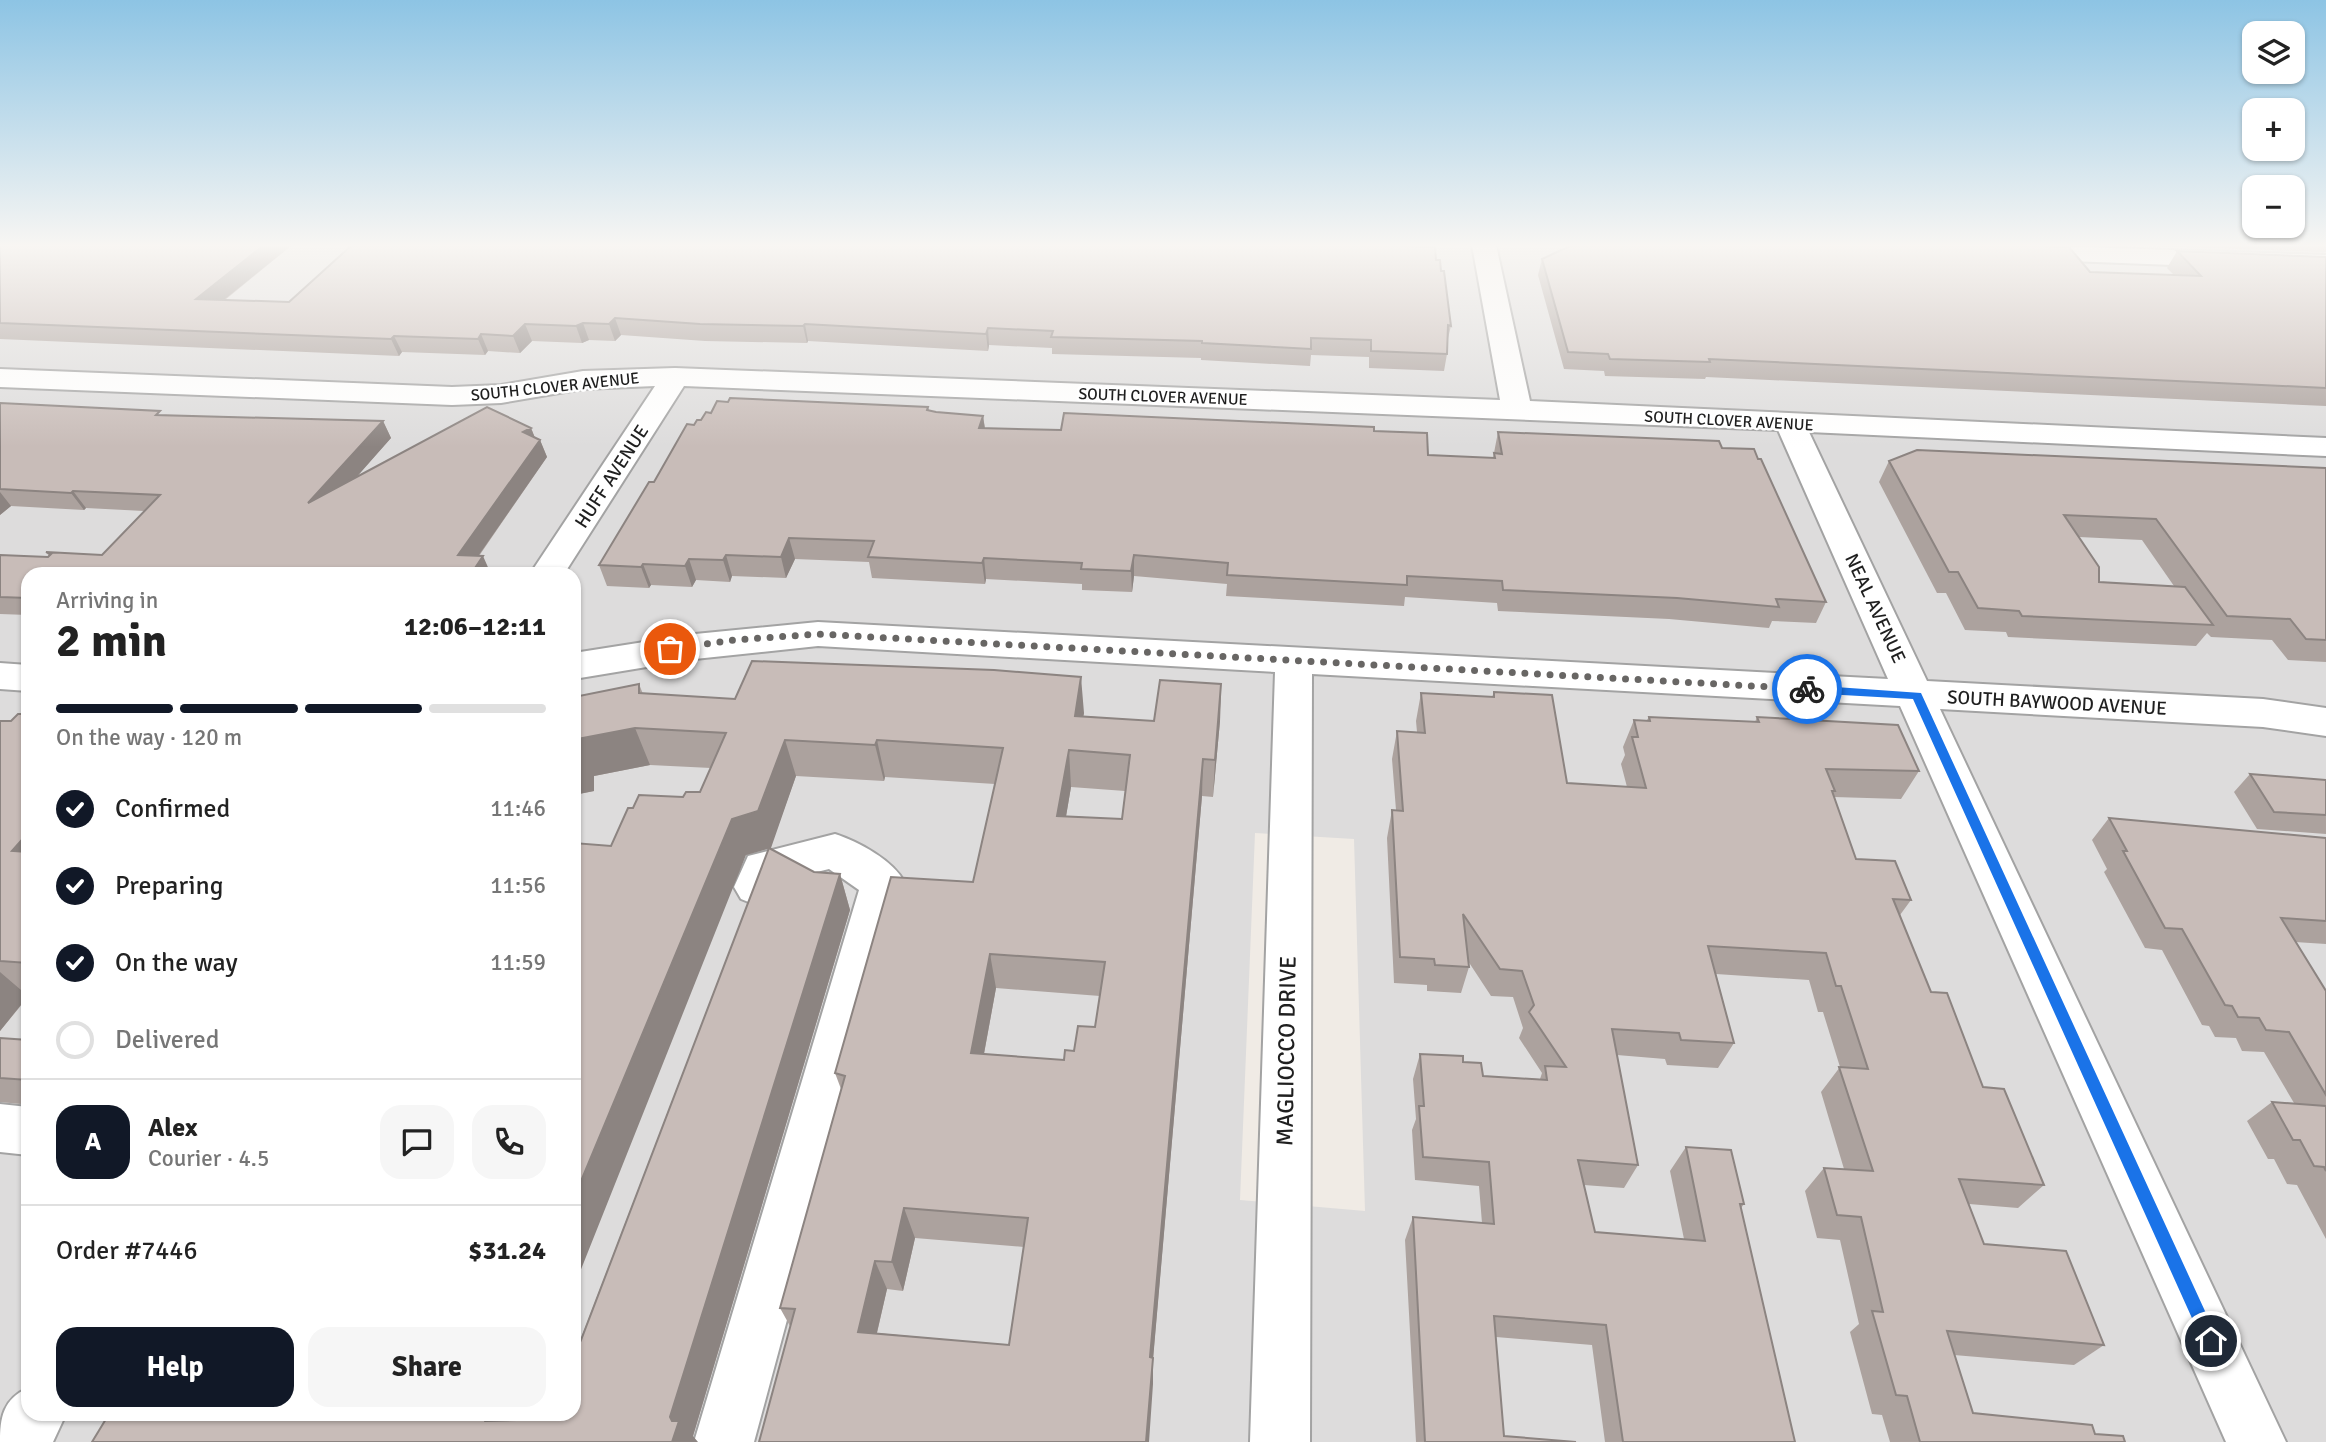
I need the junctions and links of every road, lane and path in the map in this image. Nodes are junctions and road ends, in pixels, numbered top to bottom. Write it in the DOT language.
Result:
graph roads {
  1 [pos="1498,312"];
  2 [pos="675,377"];
  3 [pos="0,378"];
  4 [pos="1517,409"];
  5 [pos="1790,424"];
  6 [pos="2326,447"];
  7 [pos="552,567"];
  8 [pos="1294,659"];
  9 [pos="581,665"];
  10 [pos="0,676"];
  11 [pos="21,678"];
  12 [pos="1917,695"];
  13 [pos="2326,722"];
  14 [pos="739,932"];
  15 [pos="0,1128"];
  16 [pos="21,1130"];
  17 [pos="32,1421"];
  18 [pos="19,1442"];
  19 [pos="724,1442"];
  20 [pos="1280,1442"];
  21 [pos="2256,1442"];
  1 -- 4 [label="street"];
  2 -- 3 [label="street, SOUTH CLOVER AVENUE"];
  2 -- 4 [label="street, SOUTH CLOVER AVENUE"];
  2 -- 7 [label="street, HUFF AVENUE"];
  4 -- 5 [label="street, SOUTH CLOVER AVENUE"];
  5 -- 6 [label="street, SOUTH CLOVER AVENUE"];
  5 -- 12 [label="street, NEAL AVENUE"];
  8 -- 9 [label="street, SOUTH BAYWOOD AVENUE"];
  8 -- 12 [label="street, SOUTH BAYWOOD AVENUE"];
  8 -- 20 [label="street, MAGLIOCCO DRIVE"];
  10 -- 11 [label="street"];
  12 -- 13 [label="street, SOUTH BAYWOOD AVENUE"];
  12 -- 21 [label="street, NEAL AVENUE"];
  14 -- 19 [label="street"];
  15 -- 16 [label="street"];
  17 -- 18 [label="street"];
}
